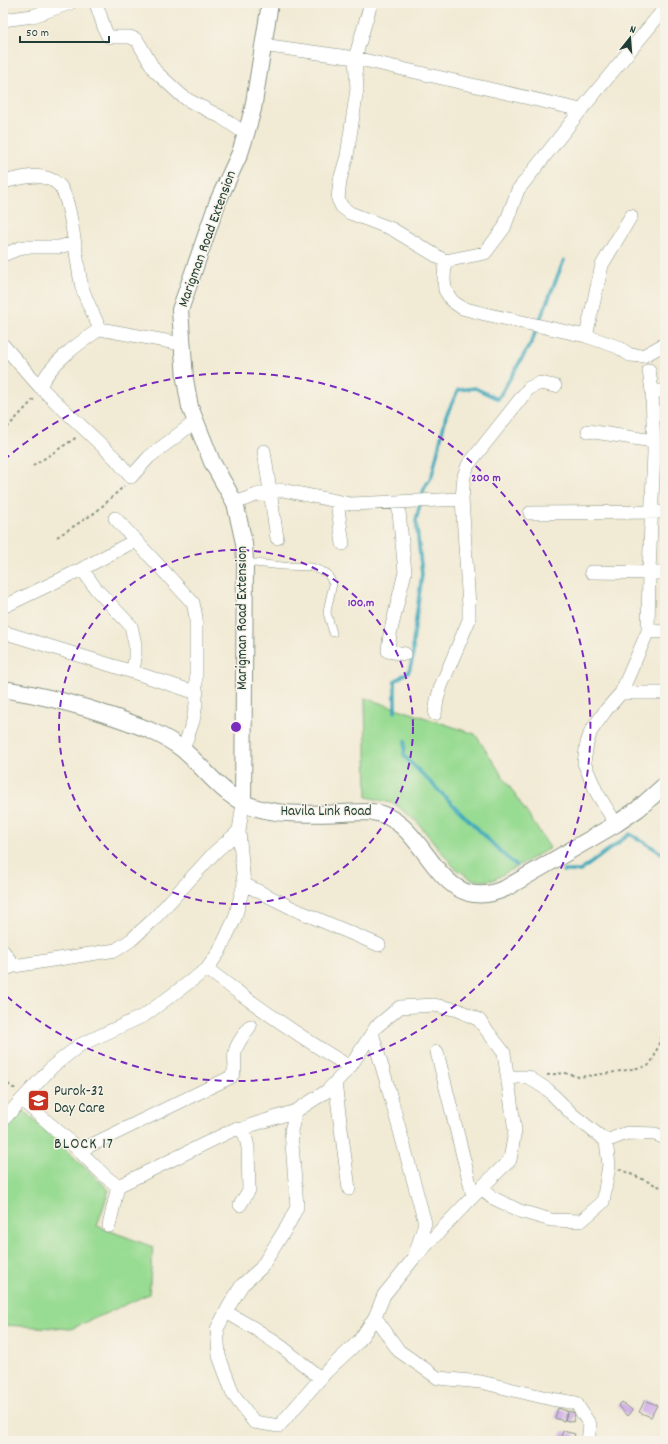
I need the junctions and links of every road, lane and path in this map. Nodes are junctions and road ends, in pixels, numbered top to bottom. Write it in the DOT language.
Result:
graph roads {
  1 [pos="70,3"];
  2 [pos="96,3"];
  3 [pos="270,3"];
  4 [pos="371,3"];
  5 [pos="665,8"];
  6 [pos="3,20"];
  7 [pos="262,45"];
  8 [pos="355,58"];
  9 [pos="581,110"];
  10 [pos="246,134"];
  11 [pos="3,182"];
  12 [pos="631,216"];
  13 [pos="74,243"];
  14 [pos="3,255"];
  15 [pos="444,262"];
  16 [pos="100,330"];
  17 [pos="586,336"];
  18 [pos="182,344"];
  19 [pos="665,344"];
  20 [pos="4,345"];
  21 [pos="650,370"];
  22 [pos="555,386"];
  23 [pos="42,389"];
  24 [pos="659,391"];
  25 [pos="196,422"];
  26 [pos="87,431"];
  27 [pos="588,431"];
  28 [pos="3,432"];
  29 [pos="657,448"];
  30 [pos="264,450"];
  31 [pos="33,466"];
  32 [pos="131,477"];
  33 [pos="270,491"];
  34 [pos="462,500"];
  35 [pos="337,502"];
  36 [pos="398,502"];
  37 [pos="234,503"];
  38 [pos="651,512"];
  39 [pos="665,512"];
  40 [pos="530,513"];
  41 [pos="115,518"];
  42 [pos="57,537"];
  43 [pos="277,538"];
  44 [pos="136,540"];
  45 [pos="343,544"];
  46 [pos="245,562"];
  47 [pos="82,569"];
  48 [pos="591,572"];
  49 [pos="649,572"];
  50 [pos="665,573"];
  51 [pos="3,607"];
  52 [pos="648,630"];
  53 [pos="3,632"];
  54 [pos="665,632"];
  55 [pos="333,633"];
  56 [pos="405,654"];
  57 [pos="133,672"];
  58 [pos="3,689"];
  59 [pos="196,693"];
  60 [pos="621,693"];
  61 [pos="665,693"];
  62 [pos="435,714"];
  63 [pos="183,750"];
  64 [pos="665,785"];
  65 [pos="243,803"];
  66 [pos="616,824"];
  67 [pos="239,831"];
  68 [pos="244,884"];
  69 [pos="379,945"];
  70 [pos="3,951"];
  71 [pos="8,968"];
  72 [pos="207,970"];
  73 [pos="250,1026"];
  74 [pos="372,1033"];
  75 [pos="665,1033"];
  76 [pos="437,1052"];
  77 [pos="350,1067"];
  78 [pos="528,1077"];
  79 [pos="508,1079"];
  80 [pos="336,1082"];
  81 [pos="22,1100"];
  82 [pos="296,1111"];
  83 [pos="3,1120"];
  84 [pos="241,1130"];
  85 [pos="665,1138"];
  86 [pos="606,1141"];
  87 [pos="79,1151"];
  88 [pos="609,1165"];
  89 [pos="118,1186"];
  90 [pos="349,1189"];
  91 [pos="665,1189"];
  92 [pos="478,1192"];
  93 [pos="240,1205"];
  94 [pos="110,1226"];
  95 [pos="414,1258"];
  96 [pos="226,1312"];
  97 [pos="376,1317"];
  98 [pos="320,1378"];
  99 [pos="588,1441"];
  1 -- 6 [label="street"];
  2 -- 10 [label="street"];
  3 -- 7 [label="street, Marigman Road Extension"];
  4 -- 8 [label="street"];
  5 -- 9 [label="street"];
  7 -- 8 [label="street"];
  7 -- 10 [label="street, Marigman Road Extension"];
  8 -- 9 [label="street"];
  8 -- 15 [label="street"];
  9 -- 15 [label="street"];
  10 -- 18 [label="street, Marigman Road Extension"];
  11 -- 13 [label="street"];
  12 -- 17 [label="street"];
  13 -- 14 [label="street"];
  13 -- 16 [label="street"];
  15 -- 17 [label="street"];
  16 -- 18 [label="street"];
  16 -- 23 [label="street"];
  17 -- 19 [label="street"];
  18 -- 25 [label="street, Marigman Road Extension"];
  20 -- 23 [label="street"];
  21 -- 24 [label="street"];
  22 -- 34 [label="street"];
  23 -- 26 [label="street"];
  23 -- 28 [label="path"];
  24 -- 29 [label="street"];
  25 -- 32 [label="street"];
  25 -- 37 [label="street, Marigman Road Extension"];
  26 -- 31 [label="path"];
  26 -- 32 [label="street"];
  27 -- 29 [label="street"];
  29 -- 38 [label="street"];
  30 -- 33 [label="street"];
  32 -- 42 [label="path"];
  33 -- 35 [label="street"];
  33 -- 37 [label="street"];
  33 -- 43 [label="street"];
  34 -- 36 [label="street"];
  34 -- 62 [label="street"];
  35 -- 36 [label="street"];
  35 -- 45 [label="street"];
  36 -- 56 [label="street"];
  37 -- 46 [label="street, Marigman Road Extension"];
  38 -- 39 [label="street"];
  38 -- 40 [label="street"];
  38 -- 49 [label="street"];
  41 -- 44 [label="street"];
  44 -- 47 [label="street"];
  44 -- 59 [label="street"];
  46 -- 55 [label="lane"];
  46 -- 65 [label="street, Marigman Road Extension"];
  47 -- 51 [label="street"];
  47 -- 57 [label="street"];
  48 -- 49 [label="street"];
  49 -- 50 [label="street"];
  49 -- 52 [label="street"];
  52 -- 54 [label="street"];
  52 -- 60 [label="street"];
  53 -- 57 [label="street"];
  57 -- 59 [label="street"];
  58 -- 63 [label="street, Havila Link Road"];
  59 -- 63 [label="street"];
  60 -- 61 [label="street"];
  60 -- 66 [label="street"];
  63 -- 65 [label="street, Havila Link Road"];
  64 -- 66 [label="street, Havila Link Road"];
  65 -- 66 [label="street, Havila Link Road"];
  65 -- 67 [label="street"];
  67 -- 68 [label="street"];
  67 -- 71 [label="street"];
  68 -- 69 [label="street"];
  68 -- 72 [label="street"];
  70 -- 71 [label="street"];
  72 -- 77 [label="street"];
  72 -- 81 [label="street"];
  73 -- 87 [label="street"];
  74 -- 77 [label="street"];
  74 -- 79 [label="street"];
  74 -- 95 [label="street"];
  75 -- 78 [label="path"];
  76 -- 92 [label="street"];
  77 -- 80 [label="street"];
  78 -- 79 [label="street"];
  78 -- 86 [label="street"];
  79 -- 92 [label="street"];
  80 -- 82 [label="street"];
  80 -- 90 [label="street"];
  81 -- 83 [label="street"];
  81 -- 87 [label="street"];
  82 -- 84 [label="street"];
  82 -- 96 [label="street"];
  84 -- 89 [label="street"];
  84 -- 93 [label="street"];
  85 -- 86 [label="street"];
  86 -- 88 [label="street"];
  87 -- 89 [label="street"];
  88 -- 91 [label="path"];
  88 -- 92 [label="street"];
  89 -- 94 [label="street"];
  92 -- 95 [label="street"];
  95 -- 97 [label="street"];
  96 -- 98 [label="street"];
  96 -- 98 [label="street"];
  97 -- 98 [label="street"];
  97 -- 99 [label="street"];
}
